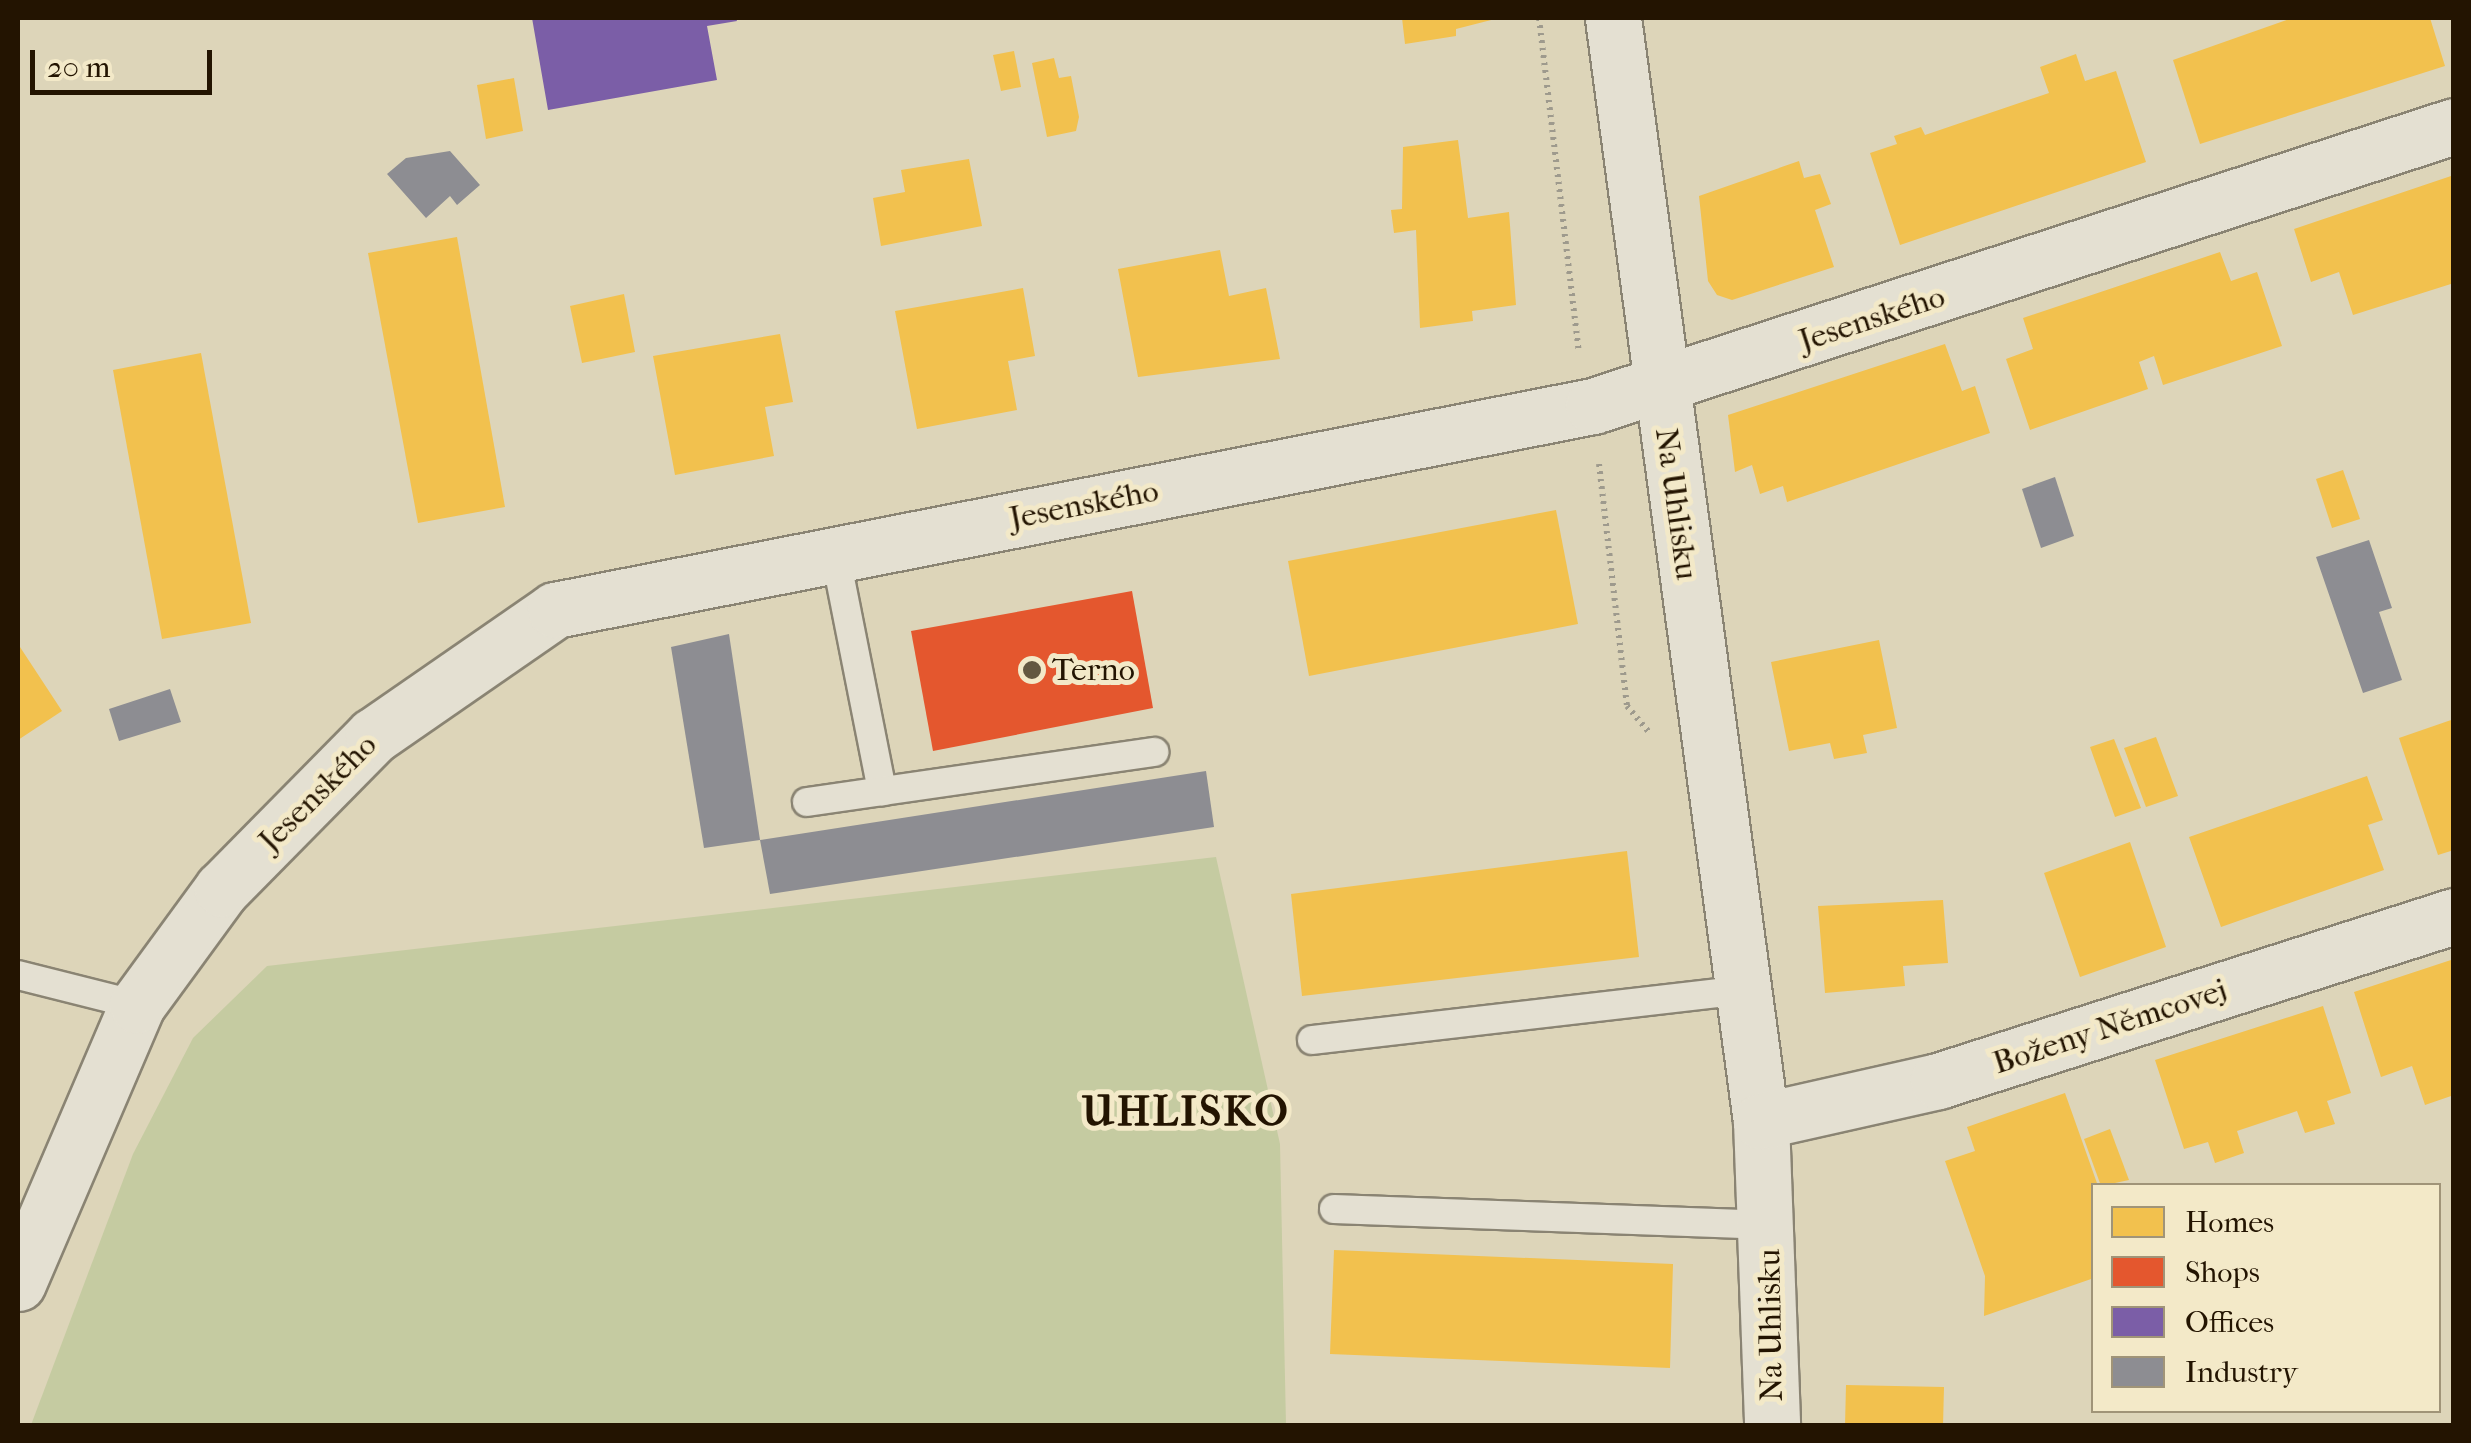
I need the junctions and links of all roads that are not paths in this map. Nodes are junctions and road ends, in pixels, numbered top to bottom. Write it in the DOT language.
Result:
graph roads {
  1 [pos="1613,18"];
  2 [pos="2454,126"];
  3 [pos="1660,389"];
  4 [pos="836,553"];
  5 [pos="1154,752"];
  6 [pos="882,791"];
  7 [pos="807,802"];
  8 [pos="2454,916"];
  9 [pos="18,976"];
  10 [pos="1744,990"];
  11 [pos="137,1005"];
  12 [pos="1312,1040"];
  13 [pos="1761,1121"];
  14 [pos="1334,1208"];
  15 [pos="1770,1225"];
  16 [pos="18,1284"];
  17 [pos="1772,1426"];
  1 -- 3 [label="street, Na Uhlisku"];
  2 -- 3 [label="street, Jesenského"];
  3 -- 4 [label="street, Jesenského"];
  3 -- 10 [label="street, Na Uhlisku"];
  4 -- 6 [label="lane"];
  4 -- 11 [label="street, Jesenského"];
  5 -- 6 [label="lane"];
  6 -- 7 [label="lane"];
  8 -- 13 [label="street, Boženy Němcovej"];
  9 -- 11 [label="lane"];
  10 -- 12 [label="lane"];
  10 -- 13 [label="street, Na Uhlisku"];
  11 -- 16 [label="street, Jesenského"];
  13 -- 15 [label="street, Na Uhlisku"];
  14 -- 15 [label="lane, Na Uhlisku"];
  15 -- 17 [label="street, Na Uhlisku"];
}
